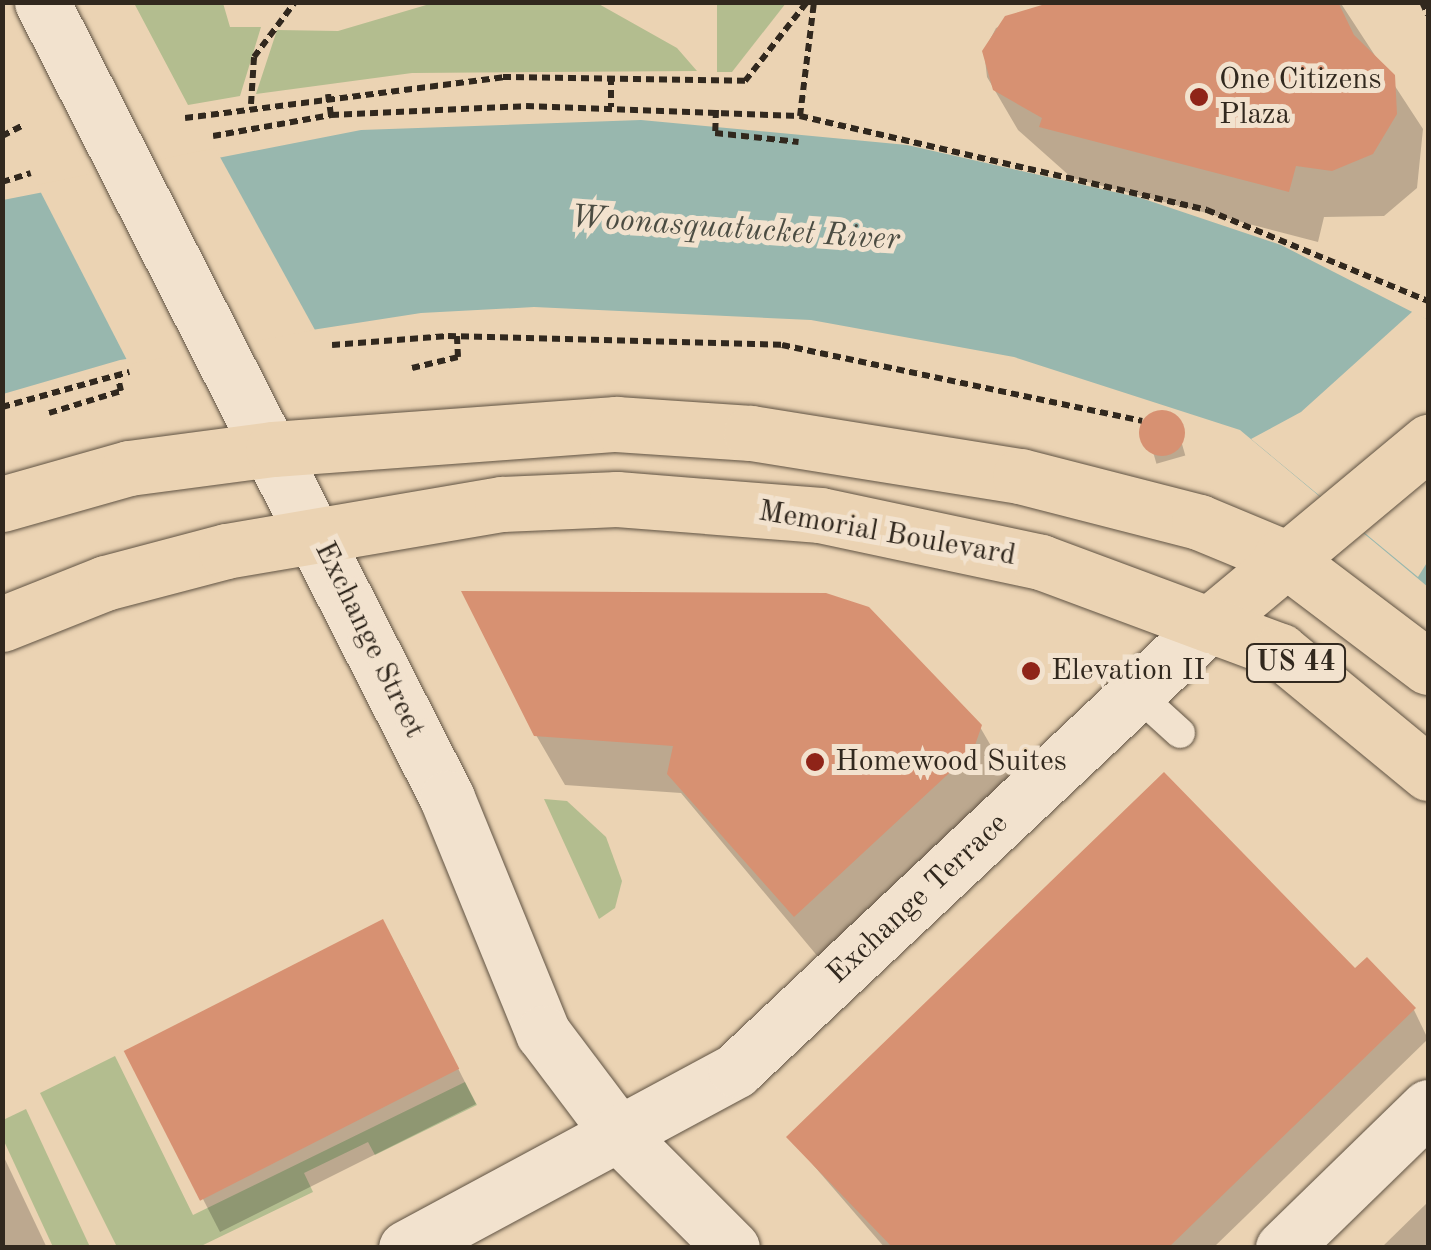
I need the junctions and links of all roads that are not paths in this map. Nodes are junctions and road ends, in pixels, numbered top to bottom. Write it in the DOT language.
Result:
graph roads {
  1 [pos="42,2"];
  2 [pos="1428,442"];
  3 [pos="273,449"];
  4 [pos="2,504"];
  5 [pos="315,531"];
  6 [pos="1281,556"];
  7 [pos="1212,623"];
  8 [pos="2,624"];
  9 [pos="1428,667"];
  10 [pos="1137,694"];
  11 [pos="1180,734"];
  12 [pos="1428,773"];
  13 [pos="1428,1107"];
  14 [pos="623,1139"];
  15 [pos="406,1248"];
  16 [pos="732,1248"];
  17 [pos="1283,1248"];
  1 -- 3 [label="main road, Exchange Street"];
  2 -- 6 [label="main road, Exchange Terrace / US 44"];
  3 -- 4 [label="main road"];
  3 -- 5 [label="main road, Exchange Street"];
  3 -- 6 [label="main road"];
  5 -- 7 [label="main road, Memorial Boulevard"];
  5 -- 8 [label="main road, Memorial Boulevard"];
  5 -- 14 [label="main road, Exchange Street"];
  6 -- 7 [label="main road, Exchange Terrace / US 44"];
  6 -- 9 [label="main road"];
  7 -- 10 [label="main road, Exchange Terrace"];
  7 -- 12 [label="main road, Memorial Boulevard / US 44"];
  10 -- 11 [label="lane"];
  10 -- 14 [label="main road, Exchange Terrace"];
  13 -- 17 [label="main road"];
  14 -- 15 [label="main road, Exchange Terrace"];
  14 -- 16 [label="main road, Exchange Street"];
}
